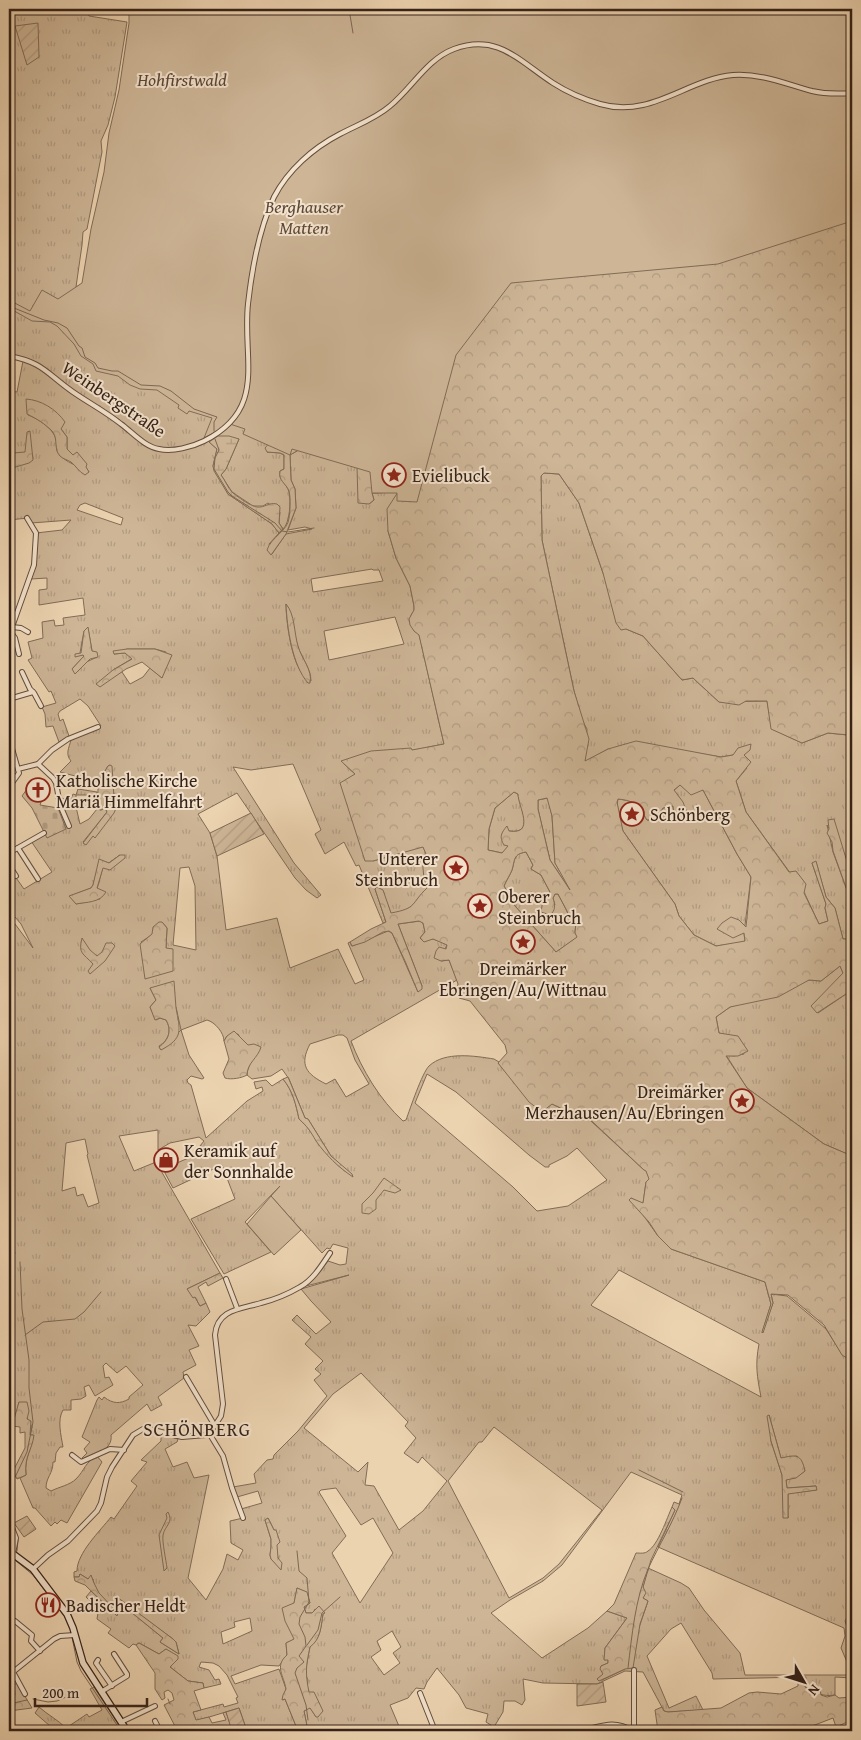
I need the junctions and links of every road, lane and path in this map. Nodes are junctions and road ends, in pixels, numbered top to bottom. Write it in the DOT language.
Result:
graph roads {
  1 [pos="852,93"];
  2 [pos="9,356"];
  3 [pos="27,518"];
  4 [pos="12,627"];
  5 [pos="28,632"];
  6 [pos="19,654"];
  7 [pos="22,672"];
  8 [pos="33,692"];
  9 [pos="9,699"];
  10 [pos="41,706"];
  11 [pos="98,726"];
  12 [pos="9,738"];
  13 [pos="9,763"];
  14 [pos="16,763"];
  15 [pos="38,764"];
  16 [pos="18,768"];
  17 [pos="9,787"];
  18 [pos="69,826"];
  19 [pos="44,833"];
  20 [pos="18,848"];
  21 [pos="9,853"];
  22 [pos="9,865"];
  23 [pos="16,876"];
  24 [pos="38,878"];
  25 [pos="330,1253"];
  26 [pos="226,1279"];
  27 [pos="237,1308"];
  28 [pos="186,1377"];
  29 [pos="215,1426"];
  30 [pos="209,1433"];
  31 [pos="124,1450"];
  32 [pos="72,1455"];
  33 [pos="243,1518"];
  34 [pos="9,1520"];
  35 [pos="11,1552"];
  36 [pos="33,1569"];
  37 [pos="15,1621"];
  38 [pos="73,1635"];
  39 [pos="31,1640"];
  40 [pos="26,1644"];
  41 [pos="40,1650"];
  42 [pos="114,1654"];
  43 [pos="98,1660"];
  44 [pos="634,1670"];
  45 [pos="11,1672"];
  46 [pos="112,1686"];
  47 [pos="101,1692"];
  48 [pos="420,1693"];
  49 [pos="25,1694"];
  50 [pos="155,1706"];
  51 [pos="155,1721"];
  52 [pos="121,1722"];
  53 [pos="127,1731"];
  54 [pos="160,1731"];
  55 [pos="435,1731"];
  56 [pos="580,1731"];
  57 [pos="634,1731"];
  1 -- 2 [label="street, Weinbergstraße"];
  3 -- 4 [label="street"];
  4 -- 5 [label="street"];
  4 -- 6 [label="street"];
  7 -- 8 [label="street"];
  8 -- 9 [label="street"];
  8 -- 10 [label="street"];
  11 -- 15 [label="street"];
  12 -- 14 [label="street"];
  13 -- 14 [label="street"];
  14 -- 16 [label="street"];
  15 -- 16 [label="street"];
  15 -- 18 [label="street"];
  16 -- 17 [label="street"];
  19 -- 20 [label="street"];
  20 -- 21 [label="street"];
  20 -- 24 [label="street"];
  22 -- 23 [label="street"];
  25 -- 27 [label="street"];
  26 -- 27 [label="street"];
  27 -- 29 [label="street"];
  28 -- 29 [label="street"];
  29 -- 30 [label="street"];
  30 -- 31 [label="street"];
  30 -- 33 [label="street"];
  31 -- 32 [label="street"];
  31 -- 36 [label="street"];
  34 -- 35 [label="street"];
  35 -- 36 [label="main road"];
  36 -- 38 [label="main road"];
  37 -- 39 [label="street"];
  38 -- 41 [label="street"];
  38 -- 47 [label="main road"];
  39 -- 40 [label="street"];
  39 -- 41 [label="street"];
  41 -- 45 [label="street"];
  42 -- 46 [label="street"];
  43 -- 46 [label="street"];
  44 -- 57 [label="street"];
  45 -- 49 [label="street"];
  46 -- 47 [label="street"];
  47 -- 52 [label="main road"];
  48 -- 55 [label="street"];
  50 -- 52 [label="street"];
  51 -- 54 [label="street"];
  52 -- 53 [label="main road"];
  56 -- 57 [label="street"];
}
